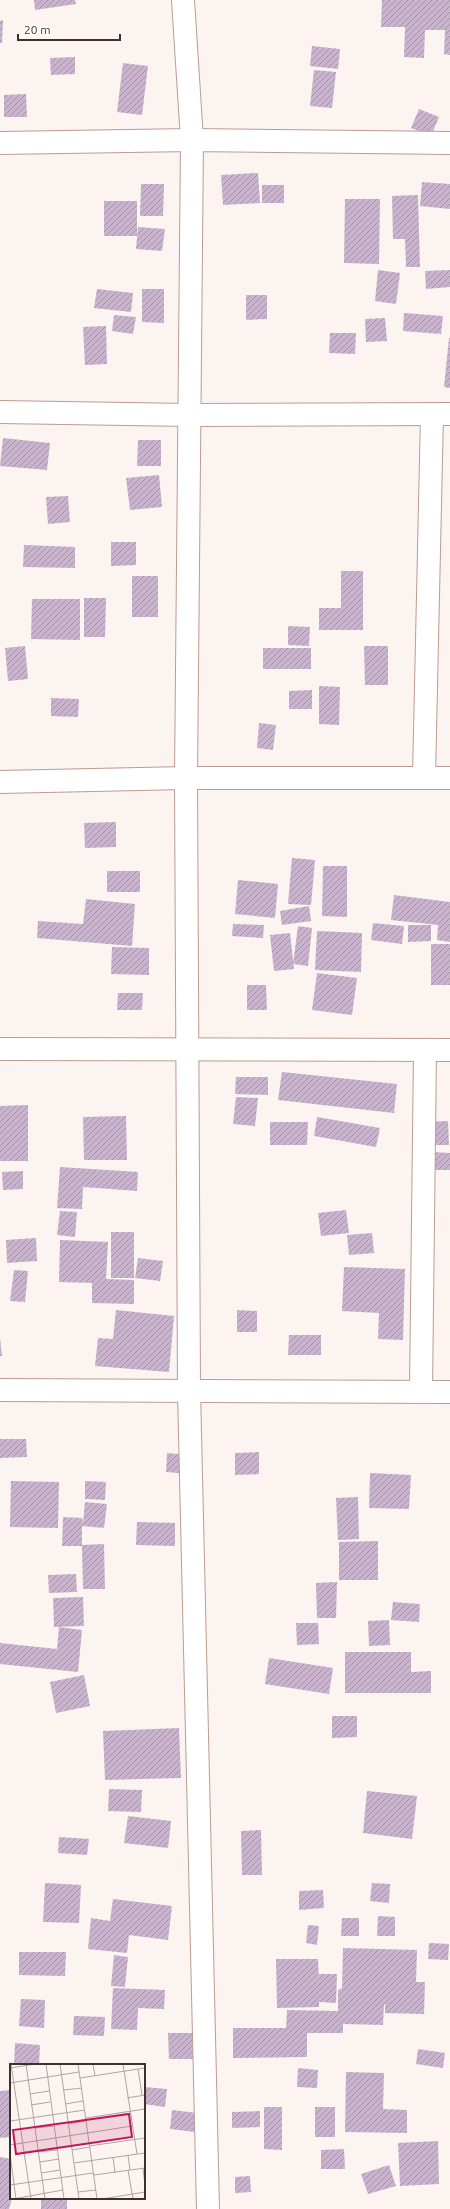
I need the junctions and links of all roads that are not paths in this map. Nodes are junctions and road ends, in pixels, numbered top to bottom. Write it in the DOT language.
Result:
graph roads {
  1 [pos="183,0"];
  2 [pos="192,140"];
  3 [pos="0,143"];
  4 [pos="450,143"];
  5 [pos="0,412"];
  6 [pos="441,414"];
  7 [pos="190,416"];
  8 [pos="424,777"];
  9 [pos="186,778"];
  10 [pos="450,778"];
  11 [pos="0,782"];
  12 [pos="0,1049"];
  13 [pos="187,1050"];
  14 [pos="425,1050"];
  15 [pos="450,1050"];
  16 [pos="0,1390"];
  17 [pos="189,1390"];
  18 [pos="421,1391"];
  19 [pos="450,1392"];
  20 [pos="208,2209"];
  1 -- 2 [label="street"];
  2 -- 3 [label="street"];
  2 -- 4 [label="street"];
  2 -- 7 [label="street"];
  5 -- 7 [label="street"];
  6 -- 7 [label="street"];
  6 -- 8 [label="street"];
  7 -- 9 [label="street"];
  8 -- 9 [label="street"];
  8 -- 10 [label="street"];
  9 -- 11 [label="street"];
  9 -- 13 [label="street"];
  12 -- 13 [label="street"];
  13 -- 14 [label="street"];
  13 -- 17 [label="street"];
  14 -- 15 [label="street"];
  14 -- 18 [label="street"];
  16 -- 17 [label="street"];
  17 -- 18 [label="street"];
  17 -- 20 [label="street"];
  18 -- 19 [label="street"];
}
